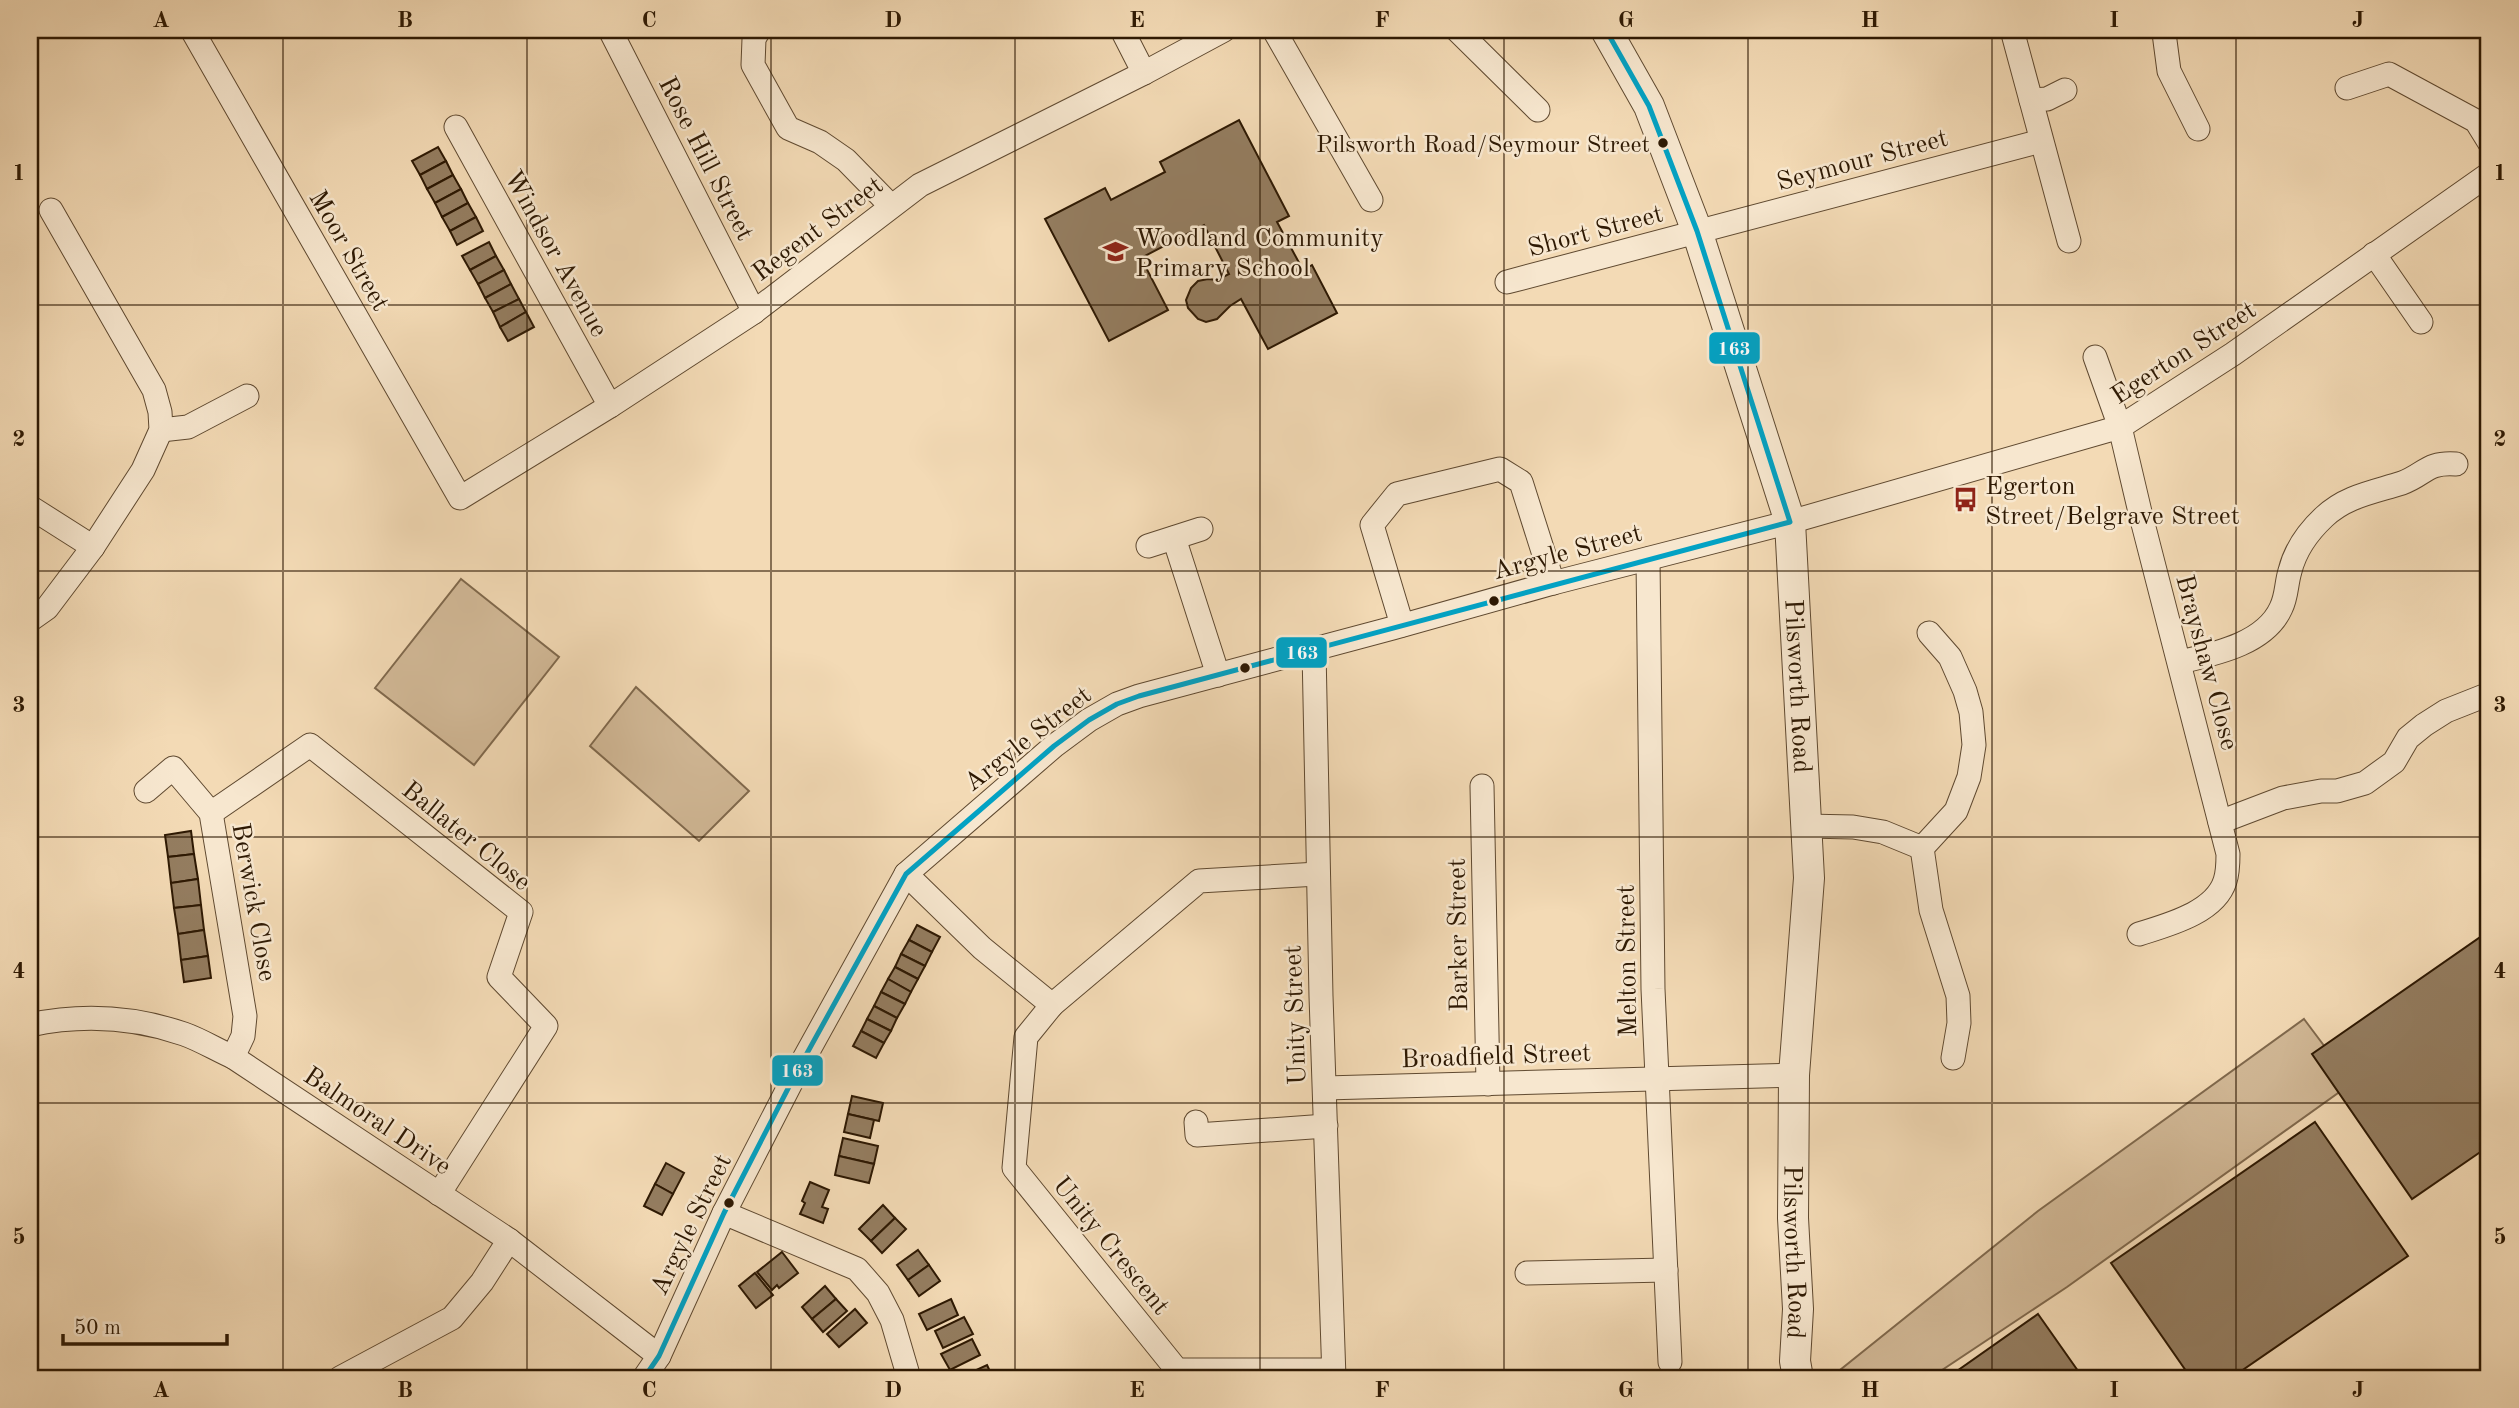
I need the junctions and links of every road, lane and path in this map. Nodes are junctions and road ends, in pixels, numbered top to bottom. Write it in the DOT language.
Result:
graph roads {
  1 [pos="192,30"];
  2 [pos="610,30"];
  3 [pos="759,30"];
  4 [pos="1122,30"];
  5 [pos="1224,30"];
  6 [pos="1274,30"];
  7 [pos="1457,30"];
  8 [pos="1605,30"];
  9 [pos="2012,30"];
  10 [pos="2167,30"];
  11 [pos="1144,73"];
  12 [pos="2347,89"];
  13 [pos="2065,90"];
  14 [pos="2031,100"];
  15 [pos="1538,110"];
  16 [pos="456,127"];
  17 [pos="2198,129"];
  18 [pos="2041,141"];
  19 [pos="2489,142"];
  20 [pos="2489,174"];
  21 [pos="1371,200"];
  22 [pos="891,206"];
  23 [pos="51,209"];
  24 [pos="1697,231"];
  25 [pos="2069,241"];
  26 [pos="2374,254"];
  27 [pos="1507,282"];
  28 [pos="754,312"];
  29 [pos="2421,322"];
  30 [pos="2095,357"];
  31 [pos="247,396"];
  32 [pos="610,406"];
  33 [pos="2120,428"];
  34 [pos="161,430"];
  35 [pos="2456,464"];
  36 [pos="460,498"];
  37 [pos="30,507"];
  38 [pos="1790,522"];
  39 [pos="1201,529"];
  40 [pos="1174,538"];
  41 [pos="1148,546"];
  42 [pos="93,547"];
  43 [pos="1647,559"];
  44 [pos="1553,583"];
  45 [pos="30,620"];
  46 [pos="1402,625"];
  47 [pos="1929,633"];
  48 [pos="1314,650"];
  49 [pos="2180,662"];
  50 [pos="1218,675"];
  51 [pos="2489,694"];
  52 [pos="1482,786"];
  53 [pos="146,791"];
  54 [pos="211,813"];
  55 [pos="2220,822"];
  56 [pos="1806,826"];
  57 [pos="1922,848"];
  58 [pos="906,874"];
  59 [pos="1318,874"];
  60 [pos="2139,934"];
  61 [pos="1052,1005"];
  62 [pos="30,1025"];
  63 [pos="233,1057"];
  64 [pos="1953,1058"];
  65 [pos="1794,1075"];
  66 [pos="1657,1079"];
  67 [pos="1488,1083"];
  68 [pos="1325,1088"];
  69 [pos="1196,1122"];
  70 [pos="1326,1126"];
  71 [pos="439,1194"];
  72 [pos="724,1213"];
  73 [pos="509,1240"];
  74 [pos="1666,1270"];
  75 [pos="1527,1273"];
  76 [pos="659,1356"];
  77 [pos="1670,1362"];
  78 [pos="1333,1374"];
  79 [pos="340,1378"];
  80 [pos="644,1378"];
  81 [pos="909,1378"];
  82 [pos="1798,1378"];
  1 -- 36 [label="street, Moor Street"];
  2 -- 28 [label="street, Rose Hill Street"];
  3 -- 22 [label="street"];
  4 -- 11 [label="street"];
  5 -- 11 [label="street, Regent Street"];
  6 -- 21 [label="street"];
  7 -- 15 [label="street"];
  8 -- 24 [label="street, Pilsworth Road"];
  9 -- 14 [label="street"];
  10 -- 17 [label="street"];
  11 -- 22 [label="street, Regent Street"];
  12 -- 19 [label="street"];
  13 -- 14 [label="street"];
  14 -- 18 [label="street"];
  16 -- 32 [label="street, Windsor Avenue"];
  18 -- 24 [label="street, Seymour Street"];
  18 -- 25 [label="street"];
  20 -- 26 [label="street, Egerton Street"];
  22 -- 28 [label="street, Regent Street"];
  23 -- 34 [label="street"];
  24 -- 27 [label="street, Short Street"];
  24 -- 38 [label="street, Pilsworth Road"];
  26 -- 29 [label="street"];
  26 -- 33 [label="street, Egerton Street"];
  28 -- 32 [label="street, Regent Street"];
  30 -- 33 [label="street, Brayshaw Close"];
  31 -- 34 [label="street"];
  32 -- 36 [label="street, Regent Street"];
  33 -- 38 [label="street, Egerton Street"];
  33 -- 49 [label="street, Brayshaw Close"];
  34 -- 42 [label="street"];
  35 -- 49 [label="street"];
  37 -- 42 [label="street"];
  38 -- 43 [label="street, Argyle Street"];
  38 -- 56 [label="street, Pilsworth Road"];
  39 -- 40 [label="street"];
  40 -- 41 [label="street"];
  40 -- 50 [label="street"];
  42 -- 45 [label="street"];
  43 -- 44 [label="street, Argyle Street"];
  43 -- 66 [label="street, Melton Street"];
  44 -- 46 [label="street, Argyle Street"];
  44 -- 46 [label="street"];
  46 -- 48 [label="street, Argyle Street"];
  47 -- 57 [label="street"];
  48 -- 50 [label="street, Argyle Street"];
  48 -- 59 [label="street, Unity Street"];
  49 -- 55 [label="street, Brayshaw Close"];
  50 -- 58 [label="street, Argyle Street"];
  51 -- 55 [label="street"];
  52 -- 67 [label="street, Barker Street"];
  53 -- 54 [label="street, Berwick Close"];
  54 -- 63 [label="street, Berwick Close"];
  54 -- 71 [label="street, Ballater Close"];
  55 -- 60 [label="street, Brayshaw Close"];
  56 -- 57 [label="street"];
  56 -- 65 [label="street, Pilsworth Road"];
  57 -- 64 [label="street"];
  58 -- 61 [label="street"];
  58 -- 72 [label="street, Argyle Street"];
  59 -- 61 [label="street, Unity Crescent"];
  59 -- 68 [label="street, Unity Street"];
  61 -- 78 [label="street, Unity Crescent"];
  62 -- 63 [label="street, Balmoral Drive"];
  63 -- 71 [label="street, Balmoral Drive"];
  65 -- 66 [label="street, Broadfield Street"];
  65 -- 82 [label="street, Pilsworth Road"];
  66 -- 67 [label="street, Broadfield Street"];
  66 -- 74 [label="street, Melton Street"];
  67 -- 68 [label="street, Broadfield Street"];
  68 -- 70 [label="street, Unity Street"];
  69 -- 70 [label="street"];
  70 -- 78 [label="street, Unity Street"];
  71 -- 73 [label="street, Balmoral Drive"];
  72 -- 76 [label="street, Argyle Street"];
  72 -- 81 [label="street"];
  73 -- 76 [label="street, Balmoral Drive"];
  73 -- 79 [label="street"];
  74 -- 75 [label="street"];
  74 -- 77 [label="street, Melton Street"];
  76 -- 80 [label="street, Argyle Street"];
}
